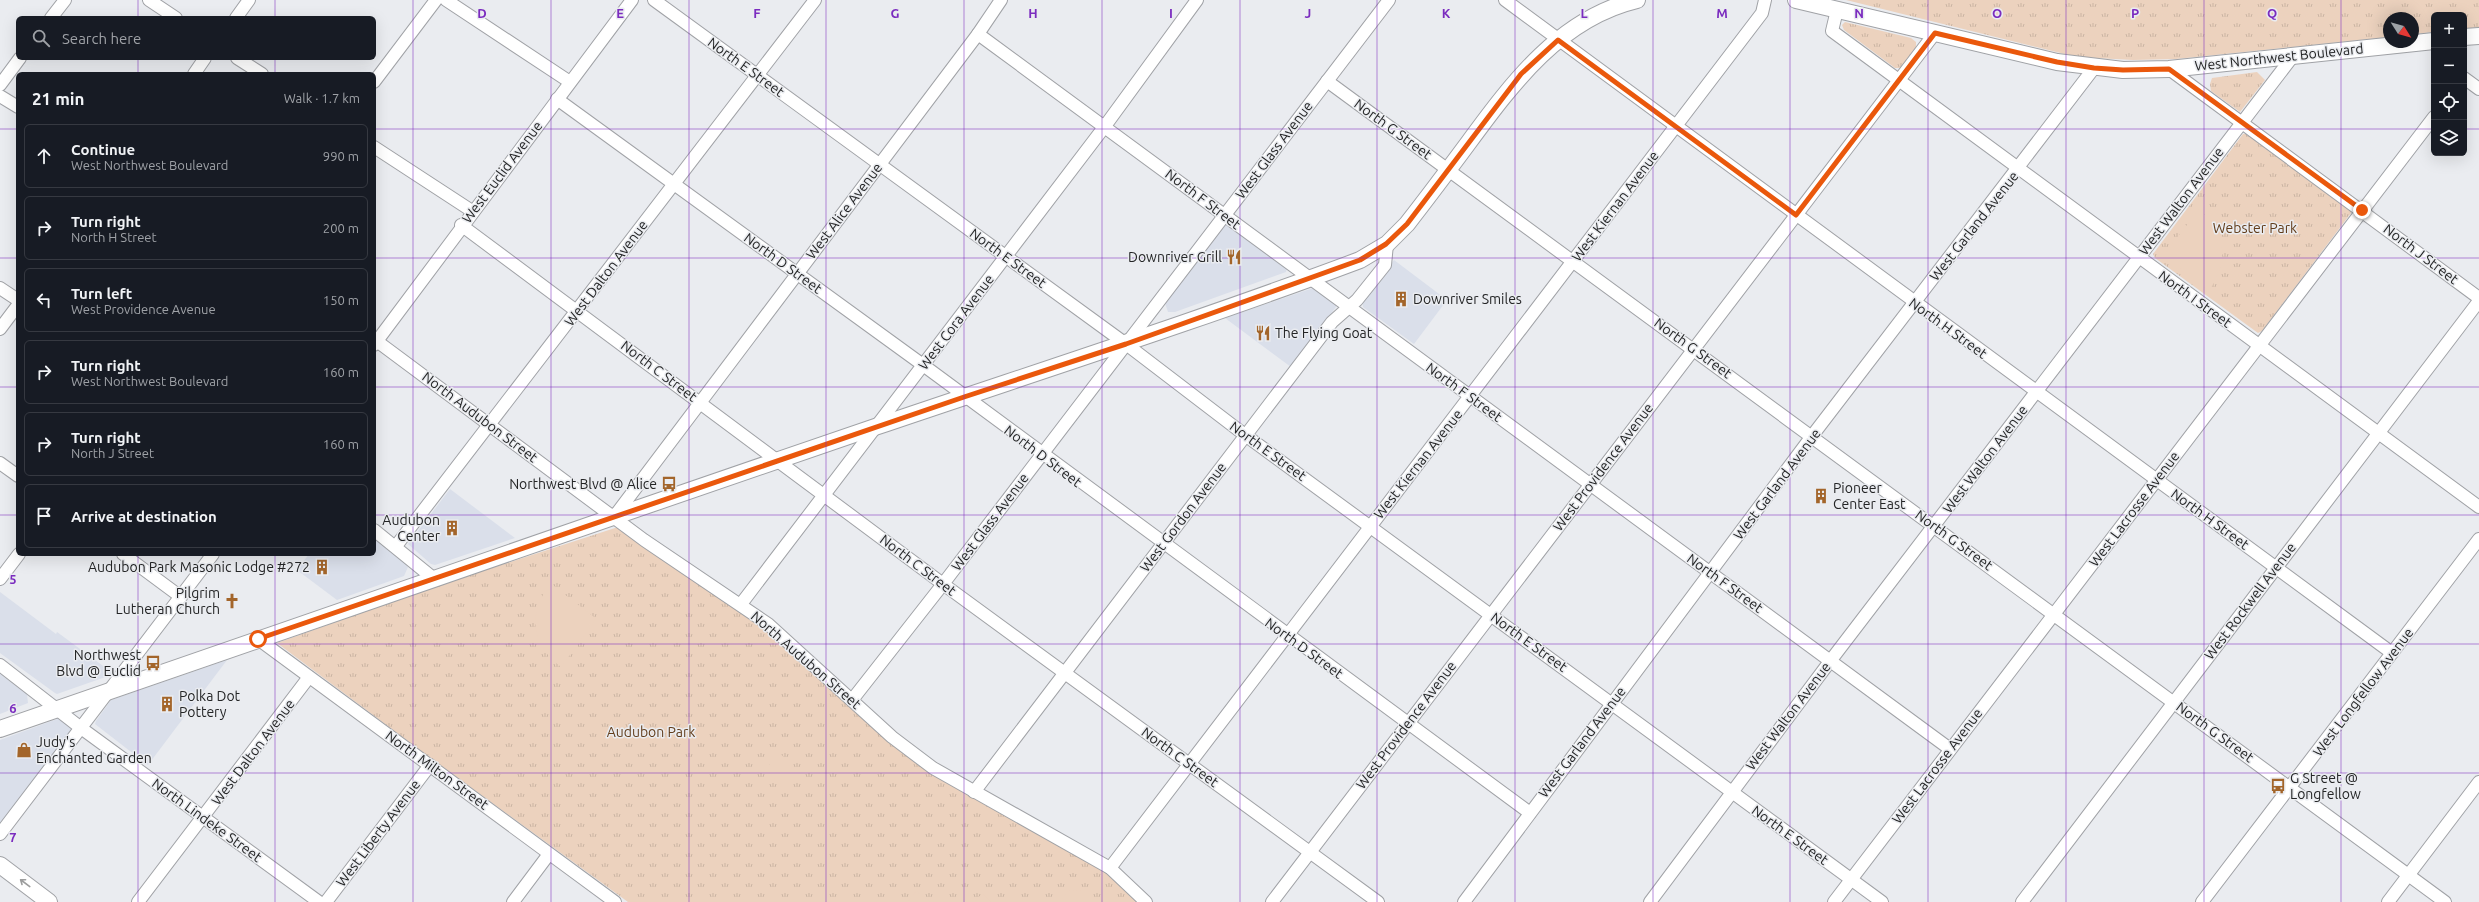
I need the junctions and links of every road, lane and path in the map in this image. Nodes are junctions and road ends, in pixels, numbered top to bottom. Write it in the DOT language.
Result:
graph roads {
  1 [pos="65,0"];
  2 [pos="149,0"];
  3 [pos="249,0"];
  4 [pos="436,0"];
  5 [pos="446,0"];
  6 [pos="632,0"];
  7 [pos="654,0"];
  8 [pos="815,0"];
  9 [pos="1001,0"];
  10 [pos="1197,0"];
  11 [pos="1389,0"];
  12 [pos="1505,0"];
  13 [pos="1637,0"];
  14 [pos="1765,0"];
  15 [pos="1796,0"];
  16 [pos="1837,10"];
  17 [pos="53,16"];
  18 [pos="173,16"];
  19 [pos="237,16"];
  20 [pos="1935,33"];
  21 [pos="978,34"];
  22 [pos="2479,36"];
  23 [pos="2467,37"];
  24 [pos="1558,40"];
  25 [pos="2431,41"];
  26 [pos="2293,56"];
  27 [pos="18,60"];
  28 [pos="204,60"];
  29 [pos="240,60"];
  30 [pos="2094,68"];
  31 [pos="2169,69"];
  32 [pos="195,72"];
  33 [pos="259,72"];
  34 [pos="758,75"];
  35 [pos="376,79"];
  36 [pos="2467,79"];
  37 [pos="1326,81"];
  38 [pos="1899,81"];
  39 [pos="570,82"];
  40 [pos="0,84"];
  41 [pos="2479,89"];
  42 [pos="0,96"];
  43 [pos="557,99"];
  44 [pos="16,106"];
  45 [pos="2432,120"];
  46 [pos="2241,123"];
  47 [pos="1105,126"];
  48 [pos="1675,127"];
  49 [pos="376,148"];
  50 [pos="878,166"];
  51 [pos="2018,168"];
  52 [pos="1448,169"];
  53 [pos="675,184"];
  54 [pos="2362,210"];
  55 [pos="472,211"];
  56 [pos="1225,215"];
  57 [pos="1796,215"];
  58 [pos="462,225"];
  59 [pos="1386,244"];
  60 [pos="1006,256"];
  61 [pos="2138,258"];
  62 [pos="1573,261"];
  63 [pos="797,274"];
  64 [pos="1312,278"];
  65 [pos="0,288"];
  66 [pos="2479,298"];
  67 [pos="16,299"];
  68 [pos="2479,301"];
  69 [pos="1914,304"];
  70 [pos="1348,306"];
  71 [pos="16,308"];
  72 [pos="577,311"];
  73 [pos="0,330"];
  74 [pos="376,340"];
  75 [pos="376,342"];
  76 [pos="1126,344"];
  77 [pos="2259,345"];
  78 [pos="1694,349"];
  79 [pos="923,365"];
  80 [pos="2036,392"];
  81 [pos="964,397"];
  82 [pos="1470,397"];
  83 [pos="700,402"];
  84 [pos="490,424"];
  85 [pos="876,427"];
  86 [pos="2379,434"];
  87 [pos="1245,435"];
  88 [pos="1812,436"];
  89 [pos="1042,455"];
  90 [pos="779,460"];
  91 [pos="0,463"];
  92 [pos="16,475"];
  93 [pos="2156,480"];
  94 [pos="1590,485"];
  95 [pos="823,494"];
  96 [pos="2479,507"];
  97 [pos="614,517"];
  98 [pos="1371,525"];
  99 [pos="1934,526"];
  100 [pos="376,531"];
  101 [pos="2479,539"];
  102 [pos="1163,544"];
  103 [pos="396,546"];
  104 [pos="17,556"];
  105 [pos="126,556"];
  106 [pos="212,556"];
  107 [pos="2276,568"];
  108 [pos="1710,573"];
  109 [pos="433,578"];
  110 [pos="0,579"];
  111 [pos="943,584"];
  112 [pos="181,597"];
  113 [pos="741,604"];
  114 [pos="1491,614"];
  115 [pos="2054,614"];
  116 [pos="1287,635"];
  117 [pos="258,639"];
  118 [pos="2392,653"];
  119 [pos="1831,660"];
  120 [pos="0,665"];
  121 [pos="1064,672"];
  122 [pos="309,678"];
  123 [pos="112,689"];
  124 [pos="852,700"];
  125 [pos="2174,701"];
  126 [pos="1612,703"];
  127 [pos="58,709"];
  128 [pos="1407,723"];
  129 [pos="81,728"];
  130 [pos="0,729"];
  131 [pos="1950,749"];
  132 [pos="1190,764"];
  133 [pos="430,765"];
  134 [pos="2479,782"];
  135 [pos="2290,787"];
  136 [pos="974,792"];
  137 [pos="1731,792"];
  138 [pos="1530,813"];
  139 [pos="204,816"];
  140 [pos="0,834"];
  141 [pos="1310,852"];
  142 [pos="549,854"];
  143 [pos="0,865"];
  144 [pos="1110,868"];
  145 [pos="2408,875"];
  146 [pos="1851,879"];
  147 [pos="49,902"];
  148 [pos="138,902"];
  149 [pos="319,902"];
  150 [pos="326,902"];
  151 [pos="513,902"];
  152 [pos="615,902"];
  153 [pos="1146,902"];
  154 [pos="1272,902"];
  155 [pos="1378,902"];
  156 [pos="1464,902"];
  157 [pos="1650,902"];
  158 [pos="1834,902"];
  159 [pos="1882,902"];
  160 [pos="2022,902"];
  161 [pos="2202,902"];
  162 [pos="2388,902"];
  163 [pos="2445,902"];
  1 -- 17 [label="street"];
  2 -- 18 [label="street"];
  3 -- 19 [label="street"];
  4 -- 35 [label="street"];
  5 -- 39 [label="street"];
  6 -- 39 [label="street, West Euclid Avenue"];
  7 -- 34 [label="street, North E Street"];
  8 -- 34 [label="street, West Dalton Avenue"];
  9 -- 21 [label="street, West Alice Avenue"];
  10 -- 47 [label="street, West Cora Avenue"];
  11 -- 37 [label="street, West Glass Avenue"];
  12 -- 24 [label="street, North H Street"];
  13 -- 24 [label="main road"];
  14 -- 48 [label="street, West Kiernan Avenue"];
  15 -- 16 [label="main road, West Northwest Boulevard"];
  16 -- 20 [label="main road, West Northwest Boulevard"];
  16 -- 38 [label="street, North I Street"];
  20 -- 30 [label="main road, West Northwest Boulevard"];
  20 -- 38 [label="street, West Providence Avenue"];
  21 -- 47 [label="street, North F Street"];
  21 -- 50 [label="street, West Alice Avenue"];
  22 -- 23 [label="main road"];
  24 -- 48 [label="street, North H Street"];
  24 -- 52 [label="main road"];
  25 -- 26 [label="main road, West Northwest Boulevard"];
  26 -- 31 [label="main road, West Northwest Boulevard"];
  26 -- 46 [label="street, West Walton Avenue"];
  27 -- 40 [label="street"];
  28 -- 32 [label="street"];
  29 -- 33 [label="street"];
  30 -- 31 [label="main road, West Northwest Boulevard"];
  30 -- 51 [label="street, West Garland Avenue"];
  31 -- 46 [label="street, North J Street"];
  34 -- 50 [label="street, North E Street"];
  34 -- 53 [label="street, West Dalton Avenue"];
  36 -- 41 [label="street"];
  37 -- 52 [label="street, North G Street"];
  37 -- 56 [label="street, West Glass Avenue"];
  38 -- 51 [label="street, North I Street"];
  38 -- 57 [label="street, West Providence Avenue"];
  39 -- 43 [label="street, West Euclid Avenue"];
  42 -- 44 [label="street"];
  43 -- 53 [label="street, North D Street"];
  43 -- 55 [label="street, West Euclid Avenue"];
  45 -- 54 [label="street, West Lacrosse Avenue"];
  46 -- 54 [label="street, North J Street"];
  46 -- 61 [label="street, West Walton Avenue"];
  47 -- 56 [label="street, North F Street"];
  47 -- 60 [label="street, West Cora Avenue"];
  48 -- 57 [label="street, North H Street"];
  48 -- 62 [label="street, West Kiernan Avenue"];
  49 -- 55 [label="street"];
  50 -- 60 [label="street, North E Street"];
  50 -- 63 [label="street, West Alice Avenue"];
  51 -- 61 [label="street, North I Street"];
  51 -- 69 [label="street, West Garland Avenue"];
  52 -- 59 [label="main road"];
  52 -- 62 [label="street, North G Street"];
  53 -- 63 [label="street, North D Street"];
  53 -- 72 [label="street, West Dalton Avenue"];
  54 -- 66 [label="street, North J Street"];
  54 -- 77 [label="street, West Lacrosse Avenue"];
  55 -- 58 [label="street, West Euclid Avenue"];
  56 -- 64 [label="street, North F Street"];
  56 -- 76 [label="street, West Glass Avenue"];
  57 -- 69 [label="street, North H Street"];
  57 -- 78 [label="street, West Providence Avenue"];
  58 -- 72 [label="street, North C Street"];
  58 -- 74 [label="street, West Euclid Avenue"];
  59 -- 64 [label="main road"];
  59 -- 70 [label="street, West Gordon Avenue"];
  60 -- 76 [label="street, North E Street"];
  60 -- 79 [label="street, West Cora Avenue"];
  61 -- 77 [label="street, North I Street"];
  61 -- 80 [label="street, West Walton Avenue"];
  62 -- 78 [label="street, North G Street"];
  62 -- 82 [label="street, West Kiernan Avenue"];
  63 -- 79 [label="street, North D Street"];
  63 -- 83 [label="street, West Alice Avenue"];
  64 -- 70 [label="street, North F Street"];
  64 -- 76 [label="main road"];
  65 -- 67 [label="street"];
  68 -- 86 [label="street, West Rockwell Avenue"];
  69 -- 80 [label="street, North H Street"];
  69 -- 88 [label="street, West Garland Avenue"];
  70 -- 82 [label="street, North F Street"];
  70 -- 87 [label="street, West Gordon Avenue"];
  71 -- 73 [label="street"];
  72 -- 83 [label="street, North C Street"];
  72 -- 84 [label="street, West Dalton Avenue"];
  75 -- 84 [label="street, North Audubon Street"];
  76 -- 81 [label="main road"];
  76 -- 87 [label="street, North E Street"];
  76 -- 89 [label="street, West Glass Avenue"];
  77 -- 86 [label="street, North I Street"];
  77 -- 93 [label="street, West Lacrosse Avenue"];
  78 -- 88 [label="street, North G Street"];
  78 -- 94 [label="street, West Providence Avenue"];
  79 -- 81 [label="street, North D Street"];
  79 -- 85 [label="street, West Cora Avenue"];
  80 -- 93 [label="street, North H Street"];
  80 -- 99 [label="street, West Walton Avenue"];
  81 -- 85 [label="main road"];
  81 -- 89 [label="street, North D Street"];
  82 -- 94 [label="street, North F Street"];
  82 -- 98 [label="street, West Kiernan Avenue"];
  83 -- 90 [label="street, North C Street"];
  83 -- 97 [label="street, West Alice Avenue"];
  84 -- 97 [label="street, North Audubon Street"];
  84 -- 103 [label="street, West Dalton Avenue"];
  85 -- 90 [label="main road"];
  85 -- 95 [label="street, West Cora Avenue"];
  86 -- 96 [label="street, North I Street"];
  86 -- 107 [label="street, West Rockwell Avenue"];
  87 -- 98 [label="street, North E Street"];
  87 -- 102 [label="street, West Gordon Avenue"];
  88 -- 99 [label="street, North G Street"];
  88 -- 108 [label="street, West Garland Avenue"];
  89 -- 102 [label="street, North D Street"];
  89 -- 111 [label="street, West Glass Avenue"];
  90 -- 95 [label="street, North C Street"];
  90 -- 97 [label="main road"];
  91 -- 92 [label="street"];
  93 -- 107 [label="street, North H Street"];
  93 -- 115 [label="street, West Lacrosse Avenue"];
  94 -- 108 [label="street, North F Street"];
  94 -- 114 [label="street, West Providence Avenue"];
  95 -- 111 [label="street, North C Street"];
  95 -- 113 [label="street, West Cora Avenue"];
  97 -- 109 [label="main road"];
  97 -- 113 [label="street, North Audubon Street"];
  98 -- 114 [label="street, North E Street"];
  98 -- 116 [label="street, West Kiernan Avenue"];
  99 -- 115 [label="street, North G Street"];
  99 -- 119 [label="street, West Walton Avenue"];
  100 -- 103 [label="street"];
  101 -- 118 [label="street, West Longfellow Avenue"];
  102 -- 116 [label="street, North D Street"];
  102 -- 121 [label="street, West Gordon Avenue"];
  103 -- 109 [label="street"];
  104 -- 110 [label="street"];
  105 -- 112 [label="street"];
  106 -- 112 [label="street"];
  107 -- 118 [label="street, North H Street"];
  107 -- 125 [label="street, West Rockwell Avenue"];
  108 -- 119 [label="street, North F Street"];
  108 -- 126 [label="street, West Garland Avenue"];
  109 -- 117 [label="main road"];
  111 -- 121 [label="street, North C Street"];
  111 -- 124 [label="street, West Glass Avenue"];
  112 -- 123 [label="street"];
  113 -- 124 [label="street, North Audubon Street"];
  114 -- 126 [label="street, North E Street"];
  114 -- 128 [label="street, West Providence Avenue"];
  115 -- 125 [label="street, North G Street"];
  115 -- 131 [label="street, West Lacrosse Avenue"];
  116 -- 128 [label="street, North D Street"];
  116 -- 132 [label="street, West Kiernan Avenue"];
  117 -- 122 [label="street, North Milton Street"];
  117 -- 123 [label="main road"];
  118 -- 135 [label="street, West Longfellow Avenue"];
  119 -- 131 [label="street, North F Street"];
  119 -- 137 [label="street, West Walton Avenue"];
  120 -- 127 [label="street, North Lindeke Street"];
  121 -- 132 [label="street, North C Street"];
  121 -- 136 [label="street, West Gordon Avenue"];
  122 -- 133 [label="street, North Milton Street"];
  122 -- 139 [label="street, West Dalton Avenue"];
  123 -- 127 [label="main road"];
  123 -- 129 [label="street"];
  124 -- 136 [label="street, North Audubon Street"];
  125 -- 135 [label="street, North G Street"];
  125 -- 160 [label="street, West Rockwell Avenue"];
  126 -- 137 [label="street, North E Street"];
  126 -- 138 [label="street, West Garland Avenue"];
  127 -- 129 [label="street, North Lindeke Street"];
  127 -- 130 [label="main road"];
  128 -- 138 [label="street, North D Street"];
  128 -- 141 [label="street, West Providence Avenue"];
  129 -- 139 [label="street, North Lindeke Street"];
  129 -- 140 [label="street"];
  131 -- 146 [label="street, West Lacrosse Avenue"];
  132 -- 141 [label="street, North C Street"];
  132 -- 144 [label="street, West Kiernan Avenue"];
  133 -- 142 [label="street, North Milton Street"];
  133 -- 150 [label="street, West Liberty Avenue"];
  134 -- 145 [label="street"];
  135 -- 145 [label="street, North G Street"];
  135 -- 161 [label="street, West Longfellow Avenue"];
  136 -- 144 [label="street, North Audubon Street"];
  137 -- 146 [label="street, North E Street"];
  137 -- 157 [label="street, West Walton Avenue"];
  138 -- 156 [label="street, West Garland Avenue"];
  139 -- 148 [label="street, West Dalton Avenue"];
  139 -- 149 [label="street, North Lindeke Street"];
  141 -- 154 [label="street, West Providence Avenue"];
  141 -- 155 [label="street, North C Street"];
  142 -- 151 [label="street"];
  142 -- 152 [label="street, North Milton Street"];
  147 -- 143 [label="main road, one-way"];
  144 -- 153 [label="street, North Audubon Street"];
  145 -- 162 [label="street"];
  145 -- 163 [label="street, North G Street"];
  146 -- 158 [label="street, West Lacrosse Avenue"];
  146 -- 159 [label="street, North E Street"];
}
